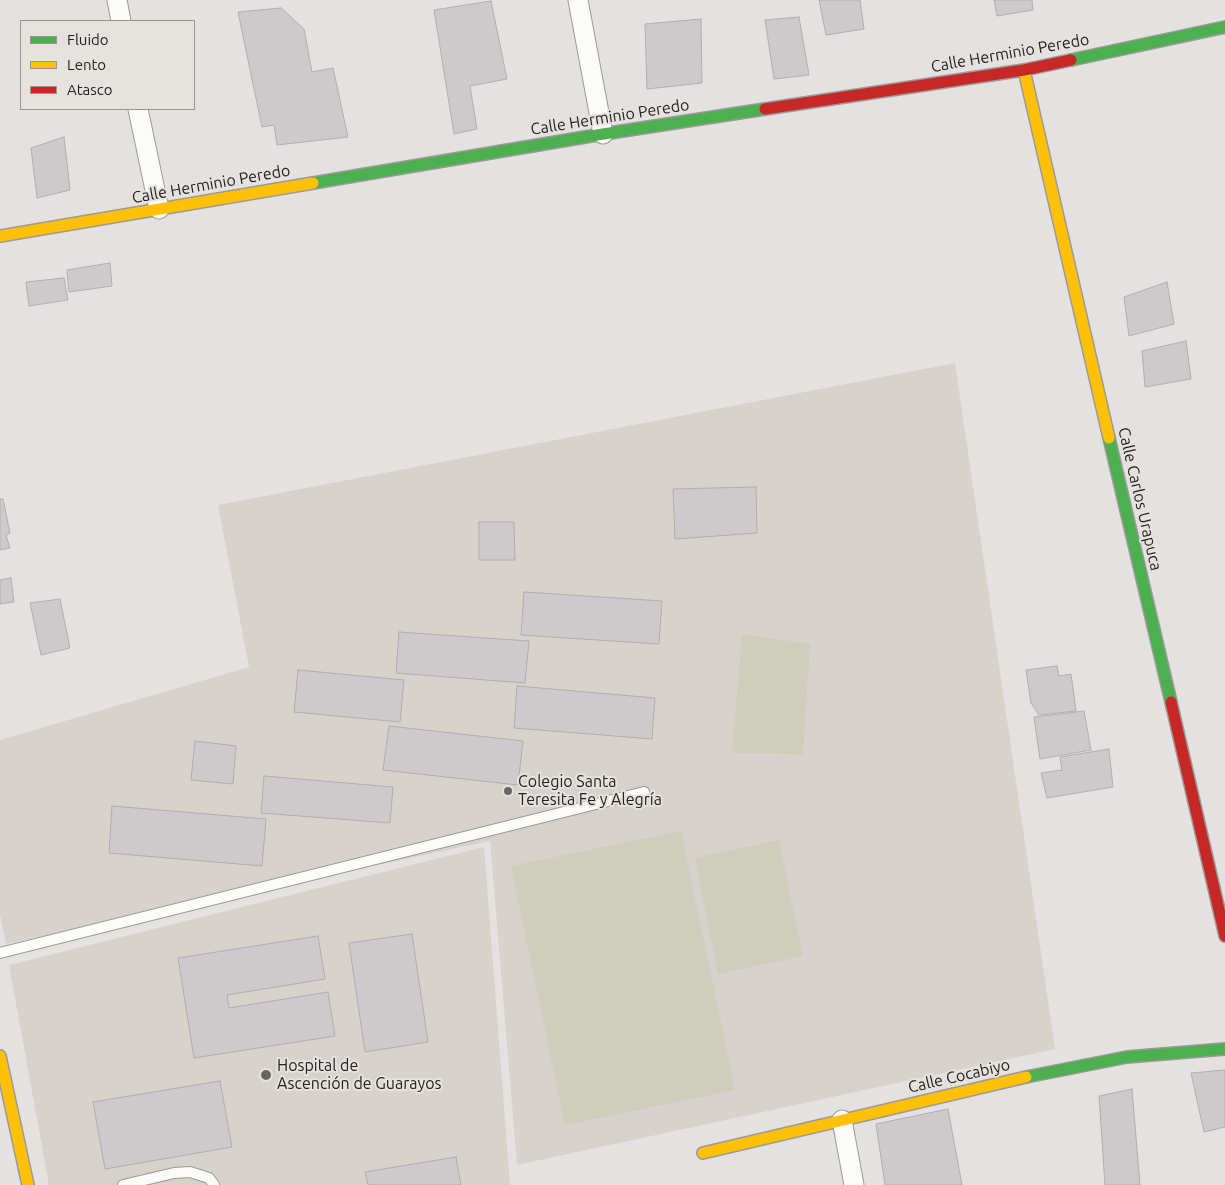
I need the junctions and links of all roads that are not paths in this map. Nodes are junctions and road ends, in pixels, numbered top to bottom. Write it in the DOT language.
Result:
graph roads {
  1 [pos="117,0"];
  2 [pos="578,0"];
  3 [pos="121,20"];
  4 [pos="1225,27"];
  5 [pos="1024,70"];
  6 [pos="138,110"];
  7 [pos="603,134"];
  8 [pos="158,209"];
  9 [pos="0,236"];
  10 [pos="644,792"];
  11 [pos="1225,936"];
  12 [pos="0,953"];
  13 [pos="1225,1049"];
  14 [pos="0,1056"];
  15 [pos="842,1120"];
  16 [pos="703,1153"];
  17 [pos="28,1185"];
  18 [pos="123,1185"];
  19 [pos="214,1185"];
  20 [pos="854,1185"];
  1 -- 3 [label="street"];
  2 -- 7 [label="street"];
  4 -- 5 [label="street, Calle Herminio Peredo"];
  5 -- 7 [label="street, Calle Herminio Peredo"];
  5 -- 11 [label="street, Calle Carlos Urapuca"];
  6 -- 8 [label="street"];
  7 -- 8 [label="street, Calle Herminio Peredo"];
  8 -- 9 [label="street, Calle Herminio Peredo"];
  10 -- 12 [label="lane"];
  13 -- 15 [label="street, Calle Cocabiyo"];
  14 -- 17 [label="street"];
  15 -- 16 [label="street, Calle Cocabiyo"];
  15 -- 20 [label="street"];
  18 -- 19 [label="lane"];
}
